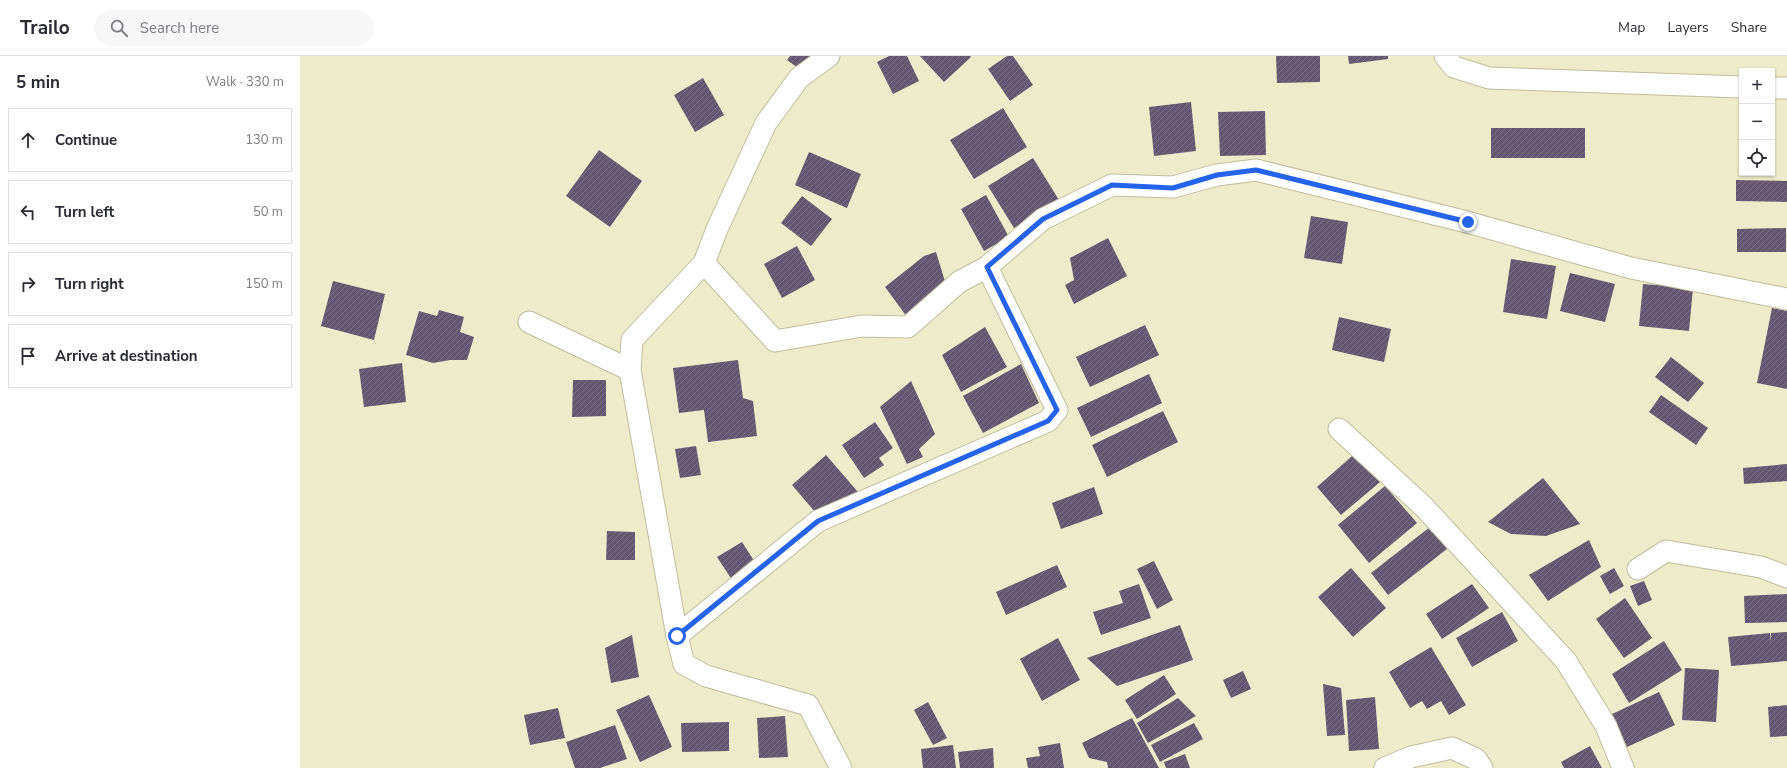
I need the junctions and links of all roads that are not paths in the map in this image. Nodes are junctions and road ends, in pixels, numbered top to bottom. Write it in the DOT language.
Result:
graph roads {
  1 [pos="829,56"];
  2 [pos="1445,56"];
  3 [pos="1739,87"];
  4 [pos="1775,88"];
  5 [pos="1787,88"];
  6 [pos="704,263"];
  7 [pos="987,267"];
  8 [pos="1787,299"];
  9 [pos="529,322"];
  10 [pos="630,370"];
  11 [pos="1339,429"];
  12 [pos="1638,569"];
  13 [pos="1787,577"];
  14 [pos="677,636"];
  15 [pos="841,768"];
  16 [pos="1385,768"];
  17 [pos="1482,768"];
  18 [pos="1623,768"];
  1 -- 6 [label="street"];
  2 -- 3 [label="street"];
  4 -- 5 [label="street"];
  6 -- 7 [label="street"];
  6 -- 10 [label="street"];
  7 -- 8 [label="street"];
  7 -- 14 [label="street"];
  9 -- 10 [label="street"];
  10 -- 14 [label="street"];
  11 -- 18 [label="street"];
  12 -- 13 [label="street"];
  14 -- 15 [label="street"];
  16 -- 17 [label="street"];
}
